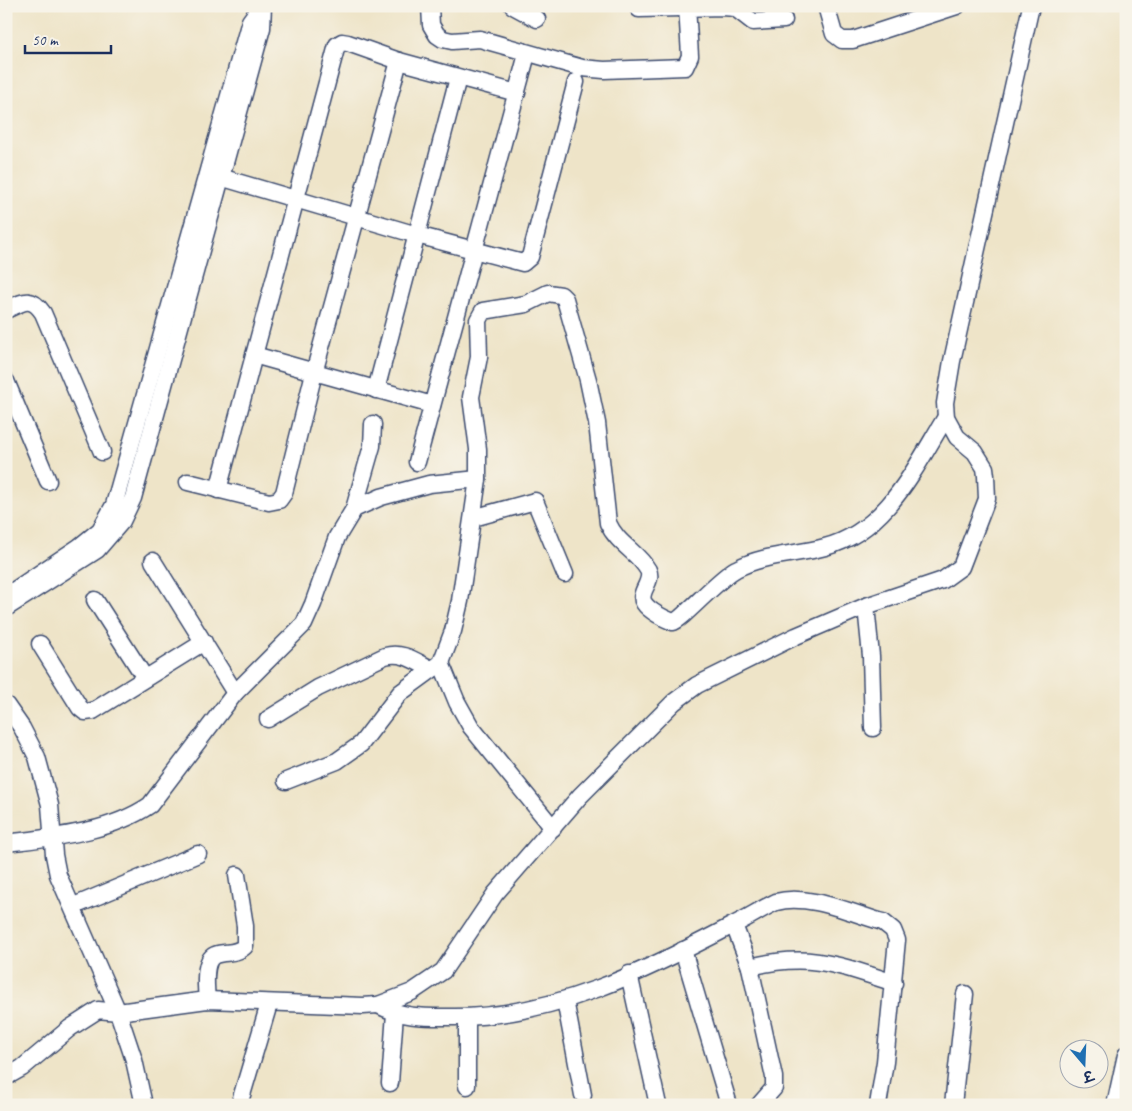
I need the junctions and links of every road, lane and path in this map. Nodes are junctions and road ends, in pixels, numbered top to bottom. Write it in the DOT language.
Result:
graph roads {
  1 [pos="262,6"];
  2 [pos="430,6"];
  3 [pos="513,6"];
  4 [pos="723,6"];
  5 [pos="826,6"];
  6 [pos="957,6"];
  7 [pos="1031,6"];
  8 [pos="687,7"];
  9 [pos="639,9"];
  10 [pos="537,19"];
  11 [pos="784,20"];
  12 [pos="527,54"];
  13 [pos="399,61"];
  14 [pos="458,78"];
  15 [pos="576,82"];
  16 [pos="517,93"];
  17 [pos="214,175"];
  18 [pos="296,199"];
  19 [pos="358,218"];
  20 [pos="417,235"];
  21 [pos="475,249"];
  22 [pos="6,310"];
  23 [pos="254,355"];
  24 [pos="314,373"];
  25 [pos="6,381"];
  26 [pos="376,390"];
  27 [pos="432,406"];
  28 [pos="946,417"];
  29 [pos="373,424"];
  30 [pos="102,452"];
  31 [pos="417,462"];
  32 [pos="478,479"];
  33 [pos="48,481"];
  34 [pos="188,482"];
  35 [pos="218,490"];
  36 [pos="354,509"];
  37 [pos="473,518"];
  38 [pos="153,561"];
  39 [pos="565,574"];
  40 [pos="6,596"];
  41 [pos="94,600"];
  42 [pos="866,606"];
  43 [pos="6,608"];
  44 [pos="204,642"];
  45 [pos="40,644"];
  46 [pos="436,666"];
  47 [pos="145,678"];
  48 [pos="236,693"];
  49 [pos="6,704"];
  50 [pos="268,719"];
  51 [pos="873,728"];
  52 [pos="286,781"];
  53 [pos="553,828"];
  54 [pos="53,837"];
  55 [pos="6,843"];
  56 [pos="198,854"];
  57 [pos="237,875"];
  58 [pos="74,906"];
  59 [pos="734,925"];
  60 [pos="683,950"];
  61 [pos="750,966"];
  62 [pos="629,974"];
  63 [pos="894,982"];
  64 [pos="965,994"];
  65 [pos="207,1000"];
  66 [pos="565,1000"];
  67 [pos="269,1004"];
  68 [pos="378,1005"];
  69 [pos="118,1012"];
  70 [pos="395,1014"];
  71 [pos="467,1018"];
  72 [pos="1126,1055"];
  73 [pos="6,1078"];
  74 [pos="390,1083"];
  75 [pos="467,1086"];
  76 [pos="584,1095"];
  77 [pos="144,1105"];
  78 [pos="239,1105"];
  79 [pos="658,1105"];
  80 [pos="729,1105"];
  81 [pos="759,1105"];
  82 [pos="878,1105"];
  83 [pos="953,1105"];
  84 [pos="1115,1105"];
  1 -- 17 [label="street"];
  2 -- 12 [label="street"];
  3 -- 10 [label="street"];
  4 -- 8 [label="street"];
  4 -- 11 [label="street"];
  5 -- 6 [label="street"];
  7 -- 28 [label="street"];
  8 -- 9 [label="street"];
  8 -- 12 [label="street"];
  12 -- 16 [label="street"];
  13 -- 14 [label="street"];
  13 -- 18 [label="street"];
  13 -- 19 [label="street"];
  14 -- 16 [label="street"];
  14 -- 20 [label="street"];
  15 -- 21 [label="street"];
  16 -- 21 [label="street"];
  17 -- 18 [label="street"];
  17 -- 40 [label="street"];
  17 -- 43 [label="street"];
  18 -- 19 [label="street"];
  18 -- 23 [label="street"];
  19 -- 20 [label="street"];
  19 -- 24 [label="street"];
  20 -- 21 [label="street"];
  20 -- 26 [label="street"];
  21 -- 27 [label="street"];
  22 -- 30 [label="street"];
  23 -- 24 [label="street"];
  23 -- 35 [label="street"];
  24 -- 26 [label="street"];
  24 -- 35 [label="street"];
  25 -- 33 [label="street"];
  26 -- 27 [label="street"];
  27 -- 31 [label="street"];
  28 -- 32 [label="street"];
  28 -- 42 [label="street"];
  29 -- 36 [label="street"];
  32 -- 36 [label="street"];
  32 -- 37 [label="street"];
  34 -- 35 [label="street"];
  36 -- 48 [label="street"];
  37 -- 39 [label="street"];
  37 -- 46 [label="street"];
  38 -- 44 [label="street"];
  41 -- 47 [label="street"];
  42 -- 51 [label="street"];
  42 -- 53 [label="street"];
  44 -- 47 [label="street"];
  44 -- 48 [label="street"];
  45 -- 47 [label="street"];
  46 -- 50 [label="street"];
  46 -- 52 [label="street"];
  46 -- 53 [label="street"];
  48 -- 54 [label="street"];
  49 -- 54 [label="street"];
  53 -- 68 [label="street"];
  54 -- 55 [label="street"];
  54 -- 58 [label="street"];
  56 -- 58 [label="street"];
  57 -- 65 [label="street"];
  58 -- 69 [label="street"];
  59 -- 60 [label="street"];
  59 -- 61 [label="street"];
  59 -- 63 [label="street"];
  60 -- 62 [label="street"];
  60 -- 80 [label="street"];
  61 -- 63 [label="street"];
  61 -- 81 [label="street"];
  62 -- 66 [label="street"];
  62 -- 79 [label="street"];
  63 -- 82 [label="street"];
  64 -- 83 [label="street"];
  65 -- 67 [label="street"];
  65 -- 69 [label="street"];
  66 -- 71 [label="street"];
  66 -- 76 [label="street"];
  67 -- 68 [label="street"];
  67 -- 78 [label="street"];
  68 -- 70 [label="street"];
  69 -- 73 [label="street"];
  69 -- 77 [label="street"];
  70 -- 71 [label="street"];
  70 -- 74 [label="street"];
  71 -- 75 [label="street"];
  72 -- 84 [label="street"];
}
